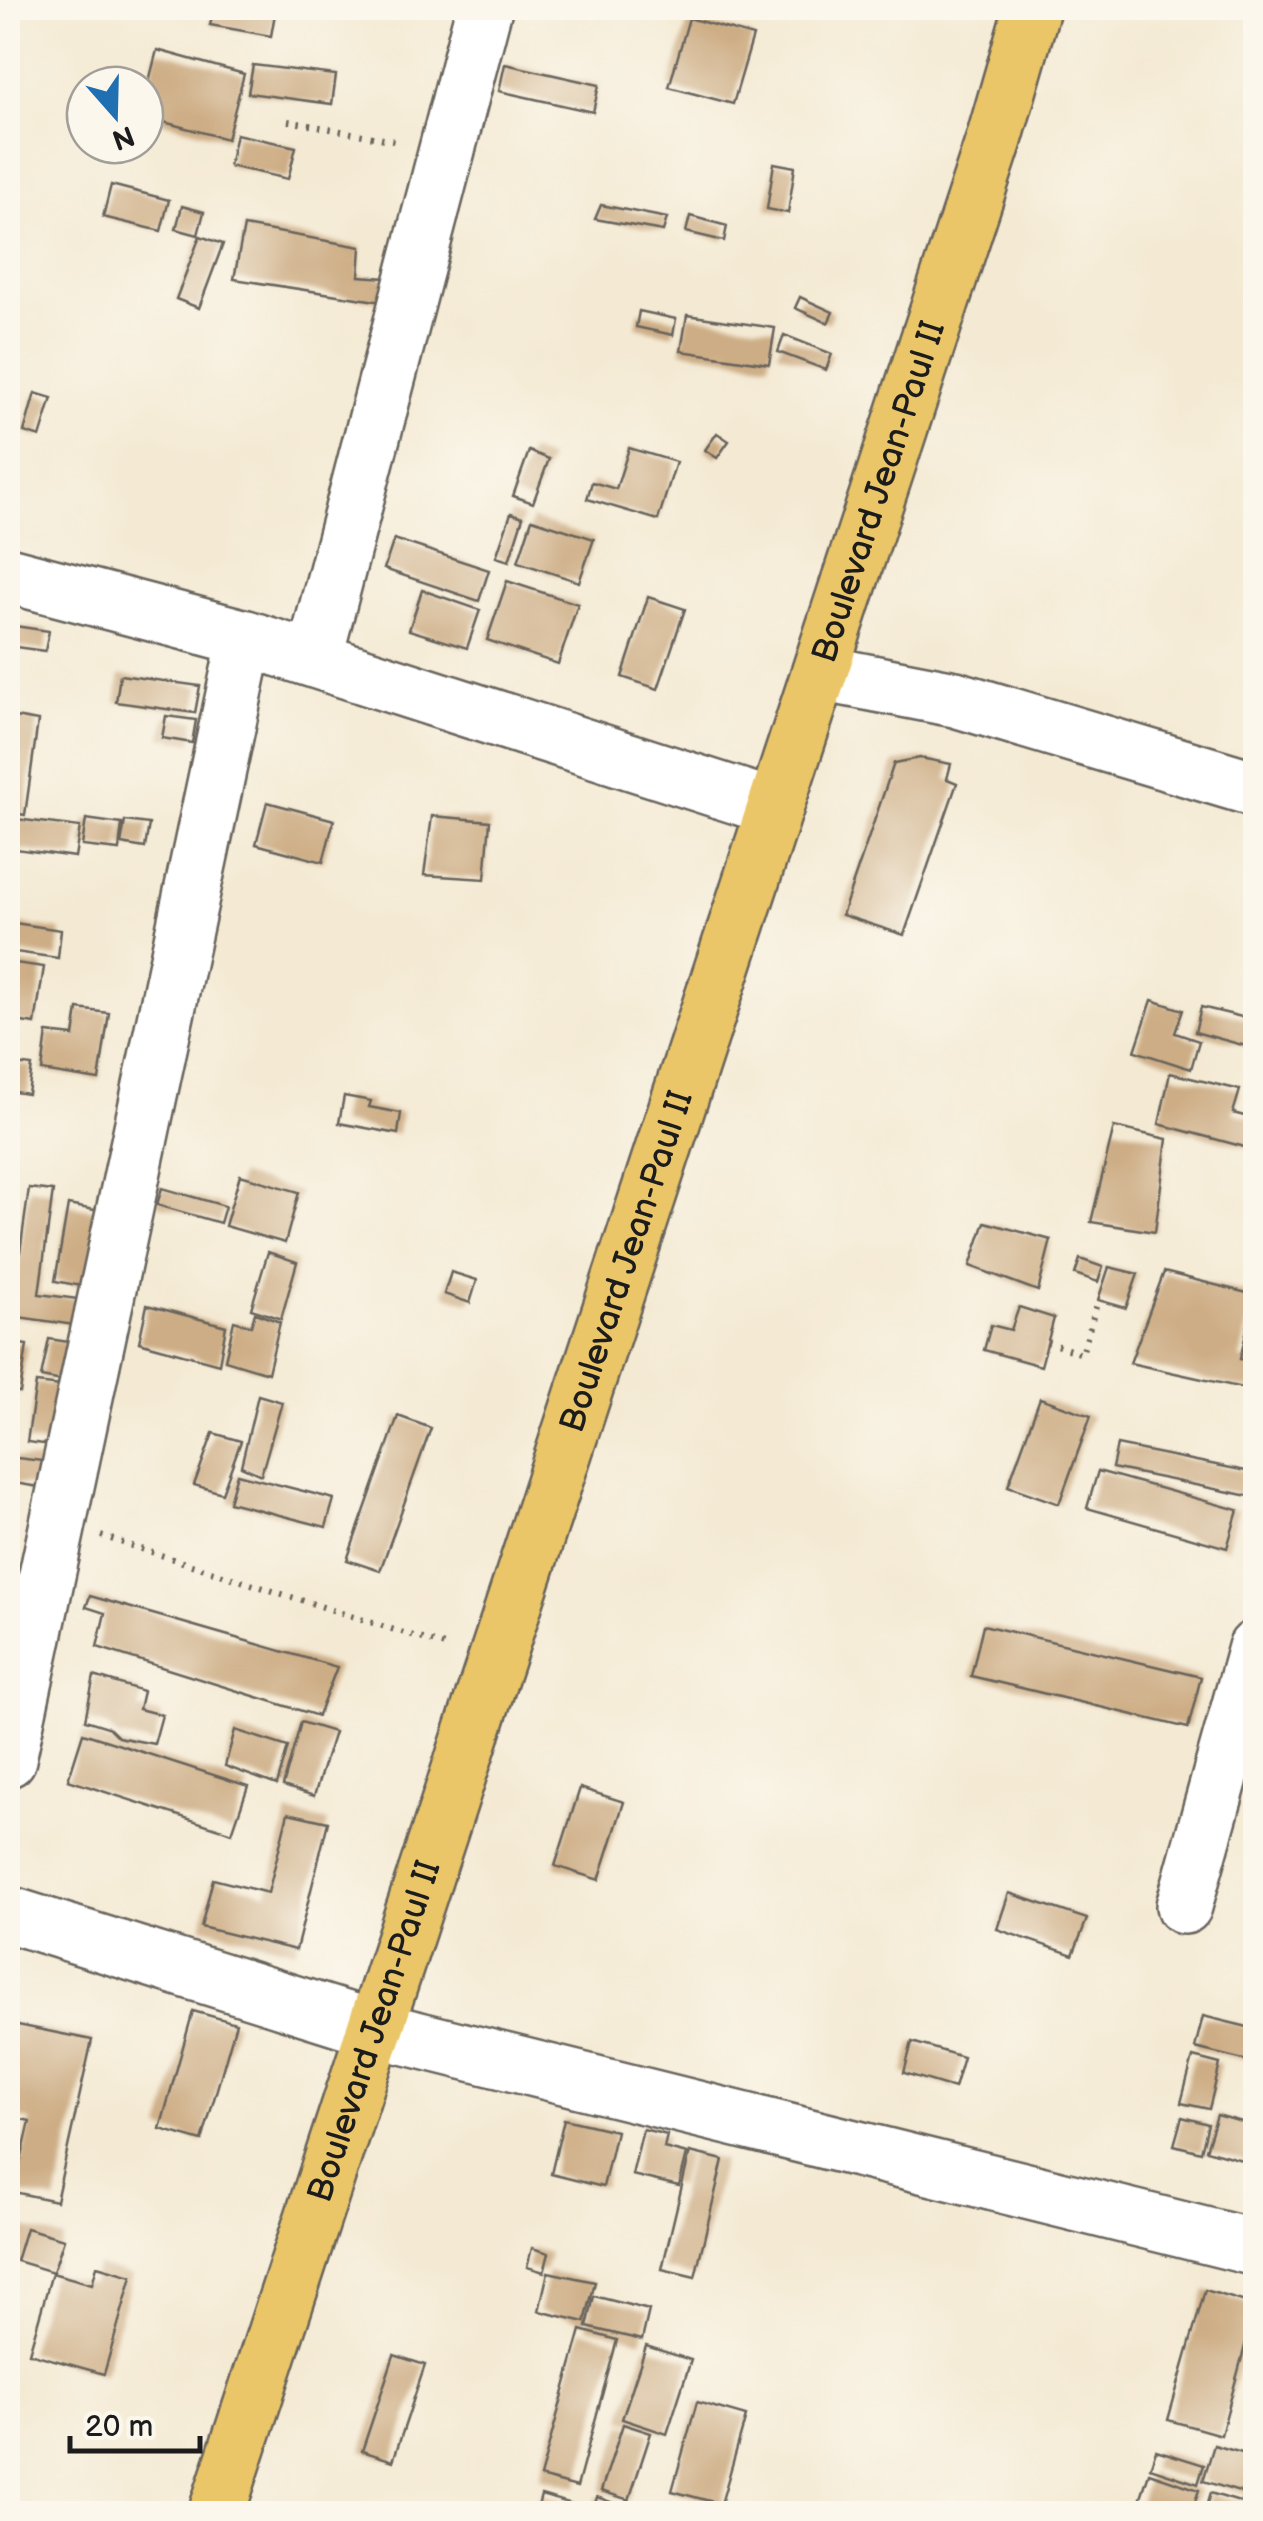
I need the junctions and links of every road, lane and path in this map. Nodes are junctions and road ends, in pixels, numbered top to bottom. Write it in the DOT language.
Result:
graph roads {
  1 [pos="484,8"];
  2 [pos="1032,8"];
  3 [pos="288,121"];
  4 [pos="446,149"];
  5 [pos="8,576"];
  6 [pos="246,638"];
  7 [pos="314,659"];
  8 [pos="820,673"];
  9 [pos="1256,788"];
  10 [pos="776,808"];
  11 [pos="1098,1300"];
  12 [pos="1047,1342"];
  13 [pos="60,1523"];
  14 [pos="1256,1648"];
  15 [pos="494,1661"];
  16 [pos="8,1759"];
  17 [pos="1184,1906"];
  18 [pos="8,1914"];
  19 [pos="375,2029"];
  20 [pos="1256,2248"];
  21 [pos="216,2514"];
  1 -- 4 [label="street"];
  2 -- 8 [label="main road, Boulevard Jean-Paul II"];
  3 -- 4 [label="path"];
  4 -- 7 [label="street"];
  5 -- 6 [label="street"];
  6 -- 7 [label="street"];
  6 -- 13 [label="street"];
  7 -- 10 [label="street"];
  8 -- 9 [label="street"];
  8 -- 10 [label="main road, Boulevard Jean-Paul II"];
  10 -- 15 [label="main road, Boulevard Jean-Paul II"];
  11 -- 12 [label="path"];
  13 -- 15 [label="path"];
  13 -- 16 [label="street"];
  14 -- 17 [label="street"];
  15 -- 19 [label="main road, Boulevard Jean-Paul II"];
  18 -- 19 [label="street"];
  19 -- 20 [label="street"];
  19 -- 21 [label="main road, Boulevard Jean-Paul II"];
}
